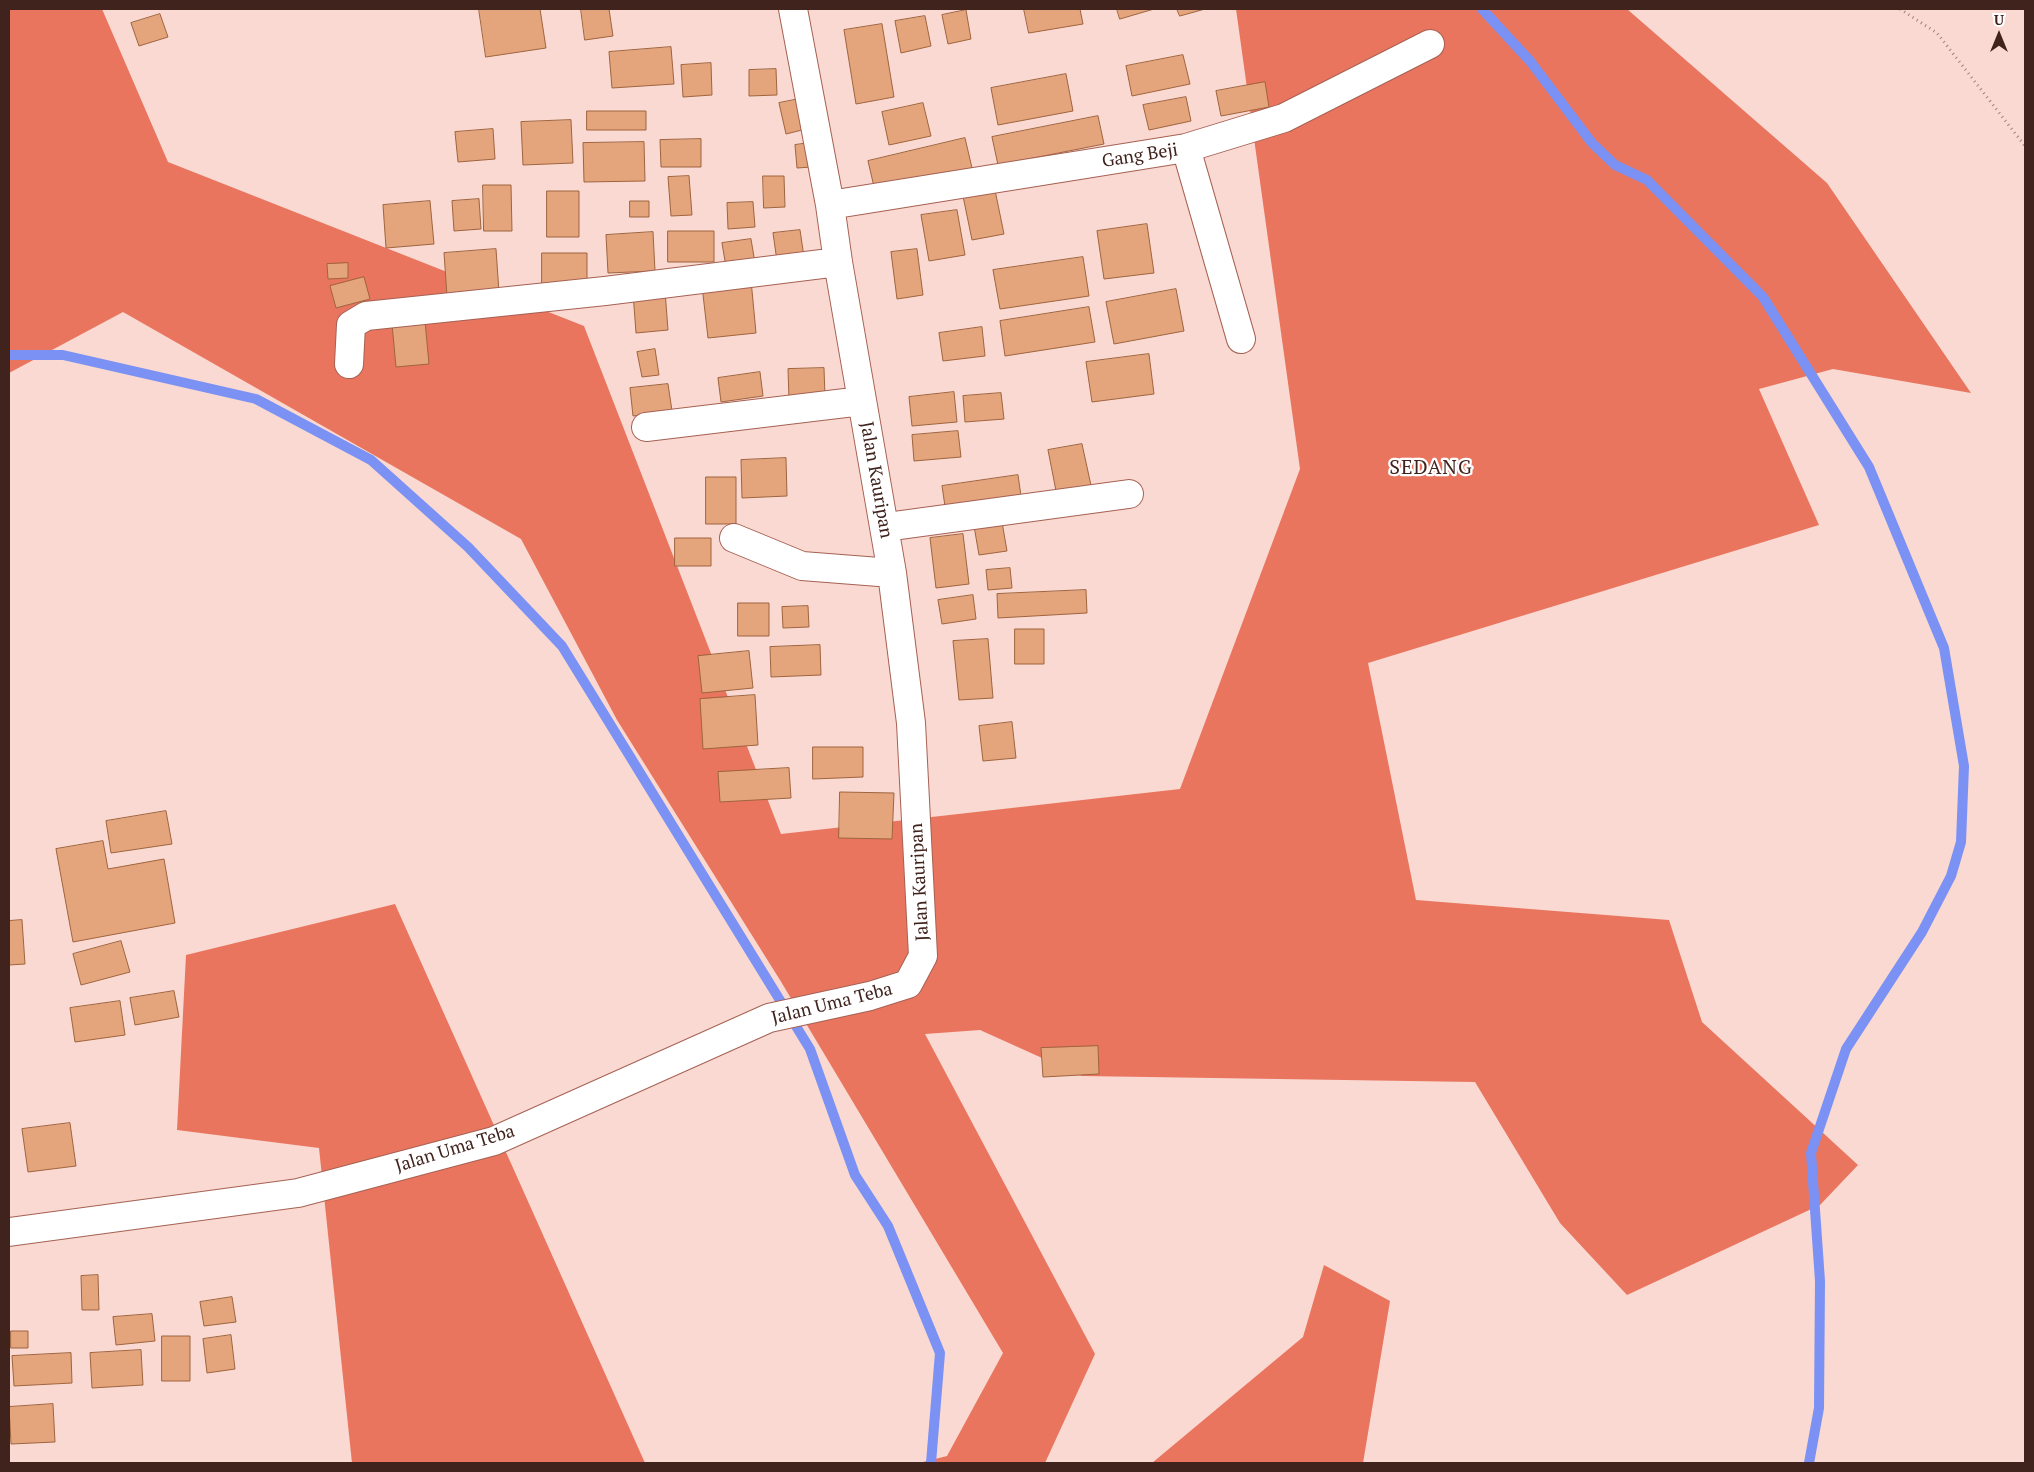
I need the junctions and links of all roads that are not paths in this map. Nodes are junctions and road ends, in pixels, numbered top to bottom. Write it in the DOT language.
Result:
graph roads {
  1 [pos="793,9"];
  2 [pos="1430,44"];
  3 [pos="1186,148"];
  4 [pos="830,205"];
  5 [pos="838,262"];
  6 [pos="1241,339"];
  7 [pos="349,364"];
  8 [pos="862,401"];
  9 [pos="646,427"];
  10 [pos="1129,494"];
  11 [pos="886,527"];
  12 [pos="734,538"];
  13 [pos="892,574"];
  14 [pos="924,956"];
  15 [pos="9,1232"];
  1 -- 4 [label="street, Jalan Kauripan"];
  2 -- 3 [label="street, Gang Beji"];
  3 -- 4 [label="street, Gang Beji"];
  3 -- 6 [label="street"];
  4 -- 5 [label="street, Jalan Kauripan"];
  5 -- 7 [label="street"];
  5 -- 8 [label="street, Jalan Kauripan"];
  8 -- 9 [label="street"];
  8 -- 11 [label="street, Jalan Kauripan"];
  10 -- 11 [label="street"];
  11 -- 13 [label="street, Jalan Kauripan"];
  12 -- 13 [label="street"];
  13 -- 14 [label="street, Jalan Kauripan"];
  14 -- 15 [label="street, Jalan Uma Teba"];
}
